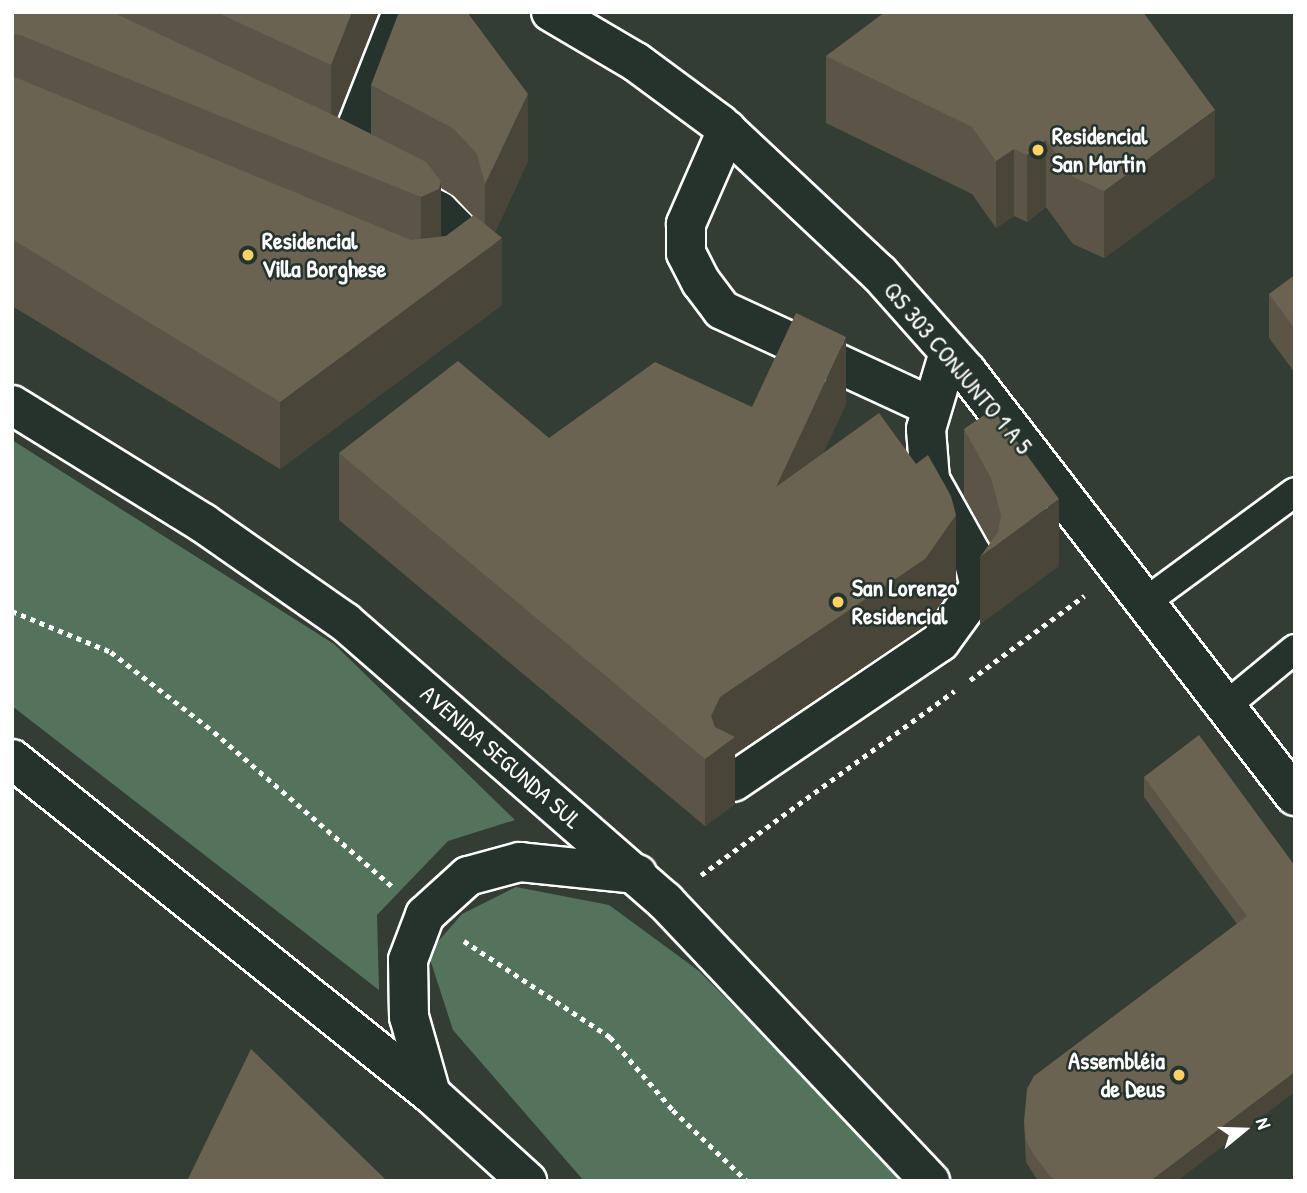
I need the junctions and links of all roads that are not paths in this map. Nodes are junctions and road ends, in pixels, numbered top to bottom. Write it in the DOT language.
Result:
graph roads {
  1 [pos="402,12"];
  2 [pos="551,12"];
  3 [pos="727,130"];
  4 [pos="293,140"];
  5 [pos="343,162"];
  6 [pos="419,287"];
  7 [pos="949,352"];
  8 [pos="12,405"];
  9 [pos="932,407"];
  10 [pos="1295,492"];
  11 [pos="1144,603"];
  12 [pos="1295,649"];
  13 [pos="1227,705"];
  14 [pos="12,759"];
  15 [pos="733,782"];
  16 [pos="1295,796"];
  17 [pos="637,874"];
  18 [pos="431,1094"];
  19 [pos="527,1181"];
  20 [pos="930,1181"];
  1 -- 5 [label="street"];
  2 -- 3 [label="street, QS 303 CONJUNTO 1 A 5"];
  3 -- 7 [label="street, QS 303 CONJUNTO 1 A 5"];
  3 -- 9 [label="street"];
  4 -- 5 [label="street"];
  5 -- 6 [label="street"];
  7 -- 9 [label="street"];
  7 -- 11 [label="street, QS 303 CONJUNTO 1 A 5"];
  8 -- 17 [label="street, AVENIDA SEGUNDA SUL"];
  9 -- 15 [label="street"];
  10 -- 11 [label="lane"];
  11 -- 13 [label="street, QS 303 CONJUNTO 1 A 5"];
  12 -- 13 [label="lane"];
  13 -- 16 [label="street, QS 303 CONJUNTO 1 A 5"];
  14 -- 18 [label="street"];
  17 -- 18 [label="street"];
  17 -- 20 [label="street, AVENIDA SEGUNDA SUL"];
  18 -- 19 [label="street"];
}
